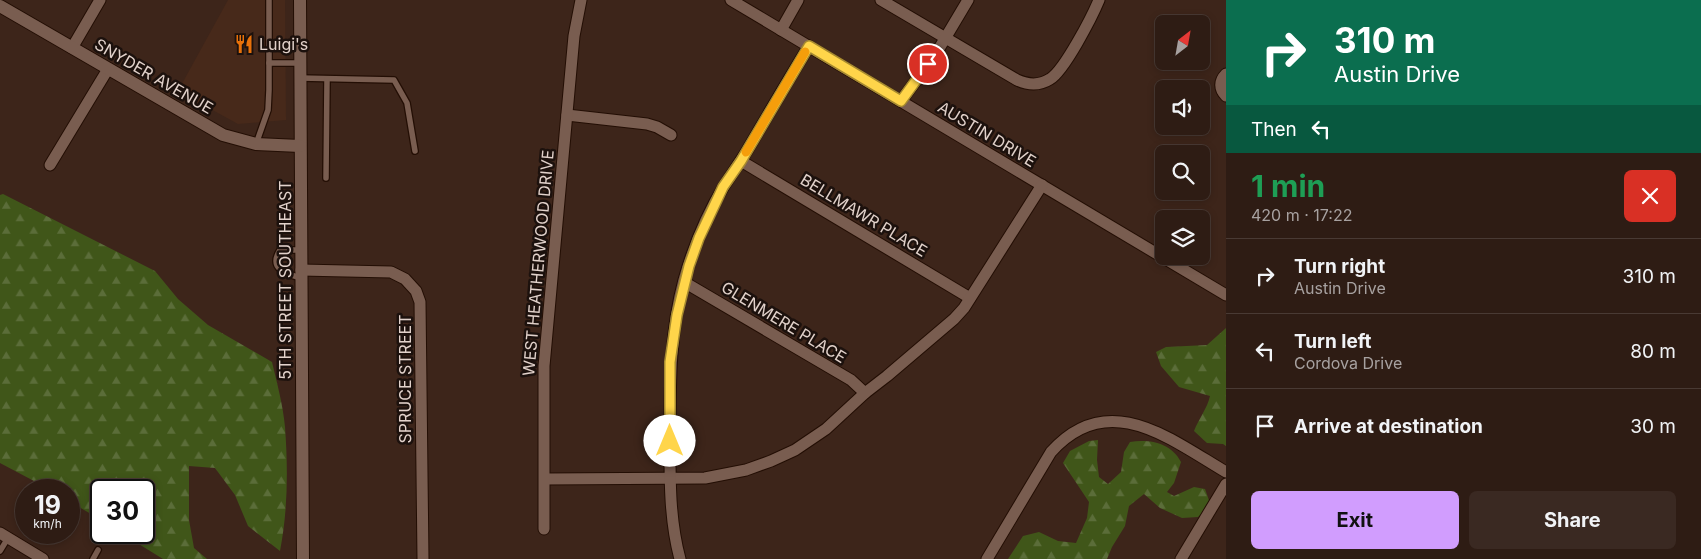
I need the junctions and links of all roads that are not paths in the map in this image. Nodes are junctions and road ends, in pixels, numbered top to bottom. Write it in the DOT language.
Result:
graph roads {
  1 [pos="100,0"];
  2 [pos="269,0"];
  3 [pos="300,0"];
  4 [pos="581,0"];
  5 [pos="731,0"];
  6 [pos="798,0"];
  7 [pos="881,0"];
  8 [pos="968,0"];
  9 [pos="1099,0"];
  10 [pos="1,9"];
  11 [pos="781,30"];
  12 [pos="945,39"];
  13 [pos="809,46"];
  14 [pos="72,48"];
  15 [pos="300,63"];
  16 [pos="269,64"];
  17 [pos="108,69"];
  18 [pos="1226,74"];
  19 [pos="300,78"];
  20 [pos="327,79"];
  21 [pos="1226,96"];
  22 [pos="901,101"];
  23 [pos="567,115"];
  24 [pos="671,134"];
  25 [pos="256,144"];
  26 [pos="300,146"];
  27 [pos="415,151"];
  28 [pos="741,161"];
  29 [pos="50,165"];
  30 [pos="326,178"];
  31 [pos="1042,185"];
  32 [pos="301,250"];
  33 [pos="301,274"];
  34 [pos="684,282"];
  35 [pos="1226,295"];
  36 [pos="970,298"];
  37 [pos="865,393"];
  38 [pos="1226,472"];
  39 [pos="670,477"];
  40 [pos="545,479"];
  41 [pos="1226,484"];
  42 [pos="544,529"];
  43 [pos="4,535"];
  44 [pos="0,550"];
  45 [pos="98,550"];
  46 [pos="43,559"];
  47 [pos="93,559"];
  48 [pos="303,559"];
  49 [pos="423,559"];
  50 [pos="680,559"];
  51 [pos="987,559"];
  52 [pos="1181,559"];
  1 -- 14 [label="street"];
  2 -- 16 [label="lane"];
  3 -- 15 [label="main road, 5TH STREET SOUTHEAST"];
  4 -- 23 [label="street, WEST HEATHERWOOD DRIVE"];
  5 -- 11 [label="street, AUSTIN DRIVE"];
  6 -- 11 [label="street"];
  7 -- 12 [label="street"];
  8 -- 12 [label="street"];
  9 -- 12 [label="street"];
  10 -- 14 [label="main road, SNYDER AVENUE"];
  11 -- 13 [label="street, AUSTIN DRIVE"];
  12 -- 22 [label="street"];
  13 -- 22 [label="street, AUSTIN DRIVE"];
  13 -- 28 [label="street"];
  14 -- 17 [label="main road, SNYDER AVENUE"];
  15 -- 16 [label="lane"];
  15 -- 19 [label="main road, 5TH STREET SOUTHEAST"];
  16 -- 25 [label="lane"];
  17 -- 25 [label="main road, SNYDER AVENUE"];
  17 -- 29 [label="street"];
  18 -- 21 [label="street"];
  19 -- 20 [label="lane"];
  19 -- 26 [label="main road, 5TH STREET SOUTHEAST"];
  20 -- 27 [label="lane"];
  20 -- 30 [label="lane"];
  22 -- 31 [label="street, AUSTIN DRIVE"];
  23 -- 24 [label="street"];
  23 -- 40 [label="street, WEST HEATHERWOOD DRIVE"];
  25 -- 26 [label="main road, SNYDER AVENUE"];
  26 -- 32 [label="main road, 5TH STREET SOUTHEAST"];
  28 -- 34 [label="street"];
  28 -- 36 [label="street, BELLMAWR PLACE"];
  31 -- 35 [label="street, AUSTIN DRIVE"];
  31 -- 36 [label="street"];
  32 -- 33 [label="main road, 5TH STREET SOUTHEAST"];
  32 -- 33 [label="lane"];
  33 -- 48 [label="main road, 5TH STREET SOUTHEAST"];
  33 -- 49 [label="street, SPRUCE STREET"];
  34 -- 37 [label="street, GLENMERE PLACE"];
  34 -- 39 [label="street"];
  36 -- 37 [label="street"];
  37 -- 39 [label="street"];
  38 -- 51 [label="street"];
  39 -- 40 [label="street"];
  39 -- 50 [label="street"];
  40 -- 42 [label="street, WEST HEATHERWOOD DRIVE"];
  41 -- 52 [label="street"];
  43 -- 44 [label="lane"];
  43 -- 46 [label="street"];
  45 -- 47 [label="lane"];
}
